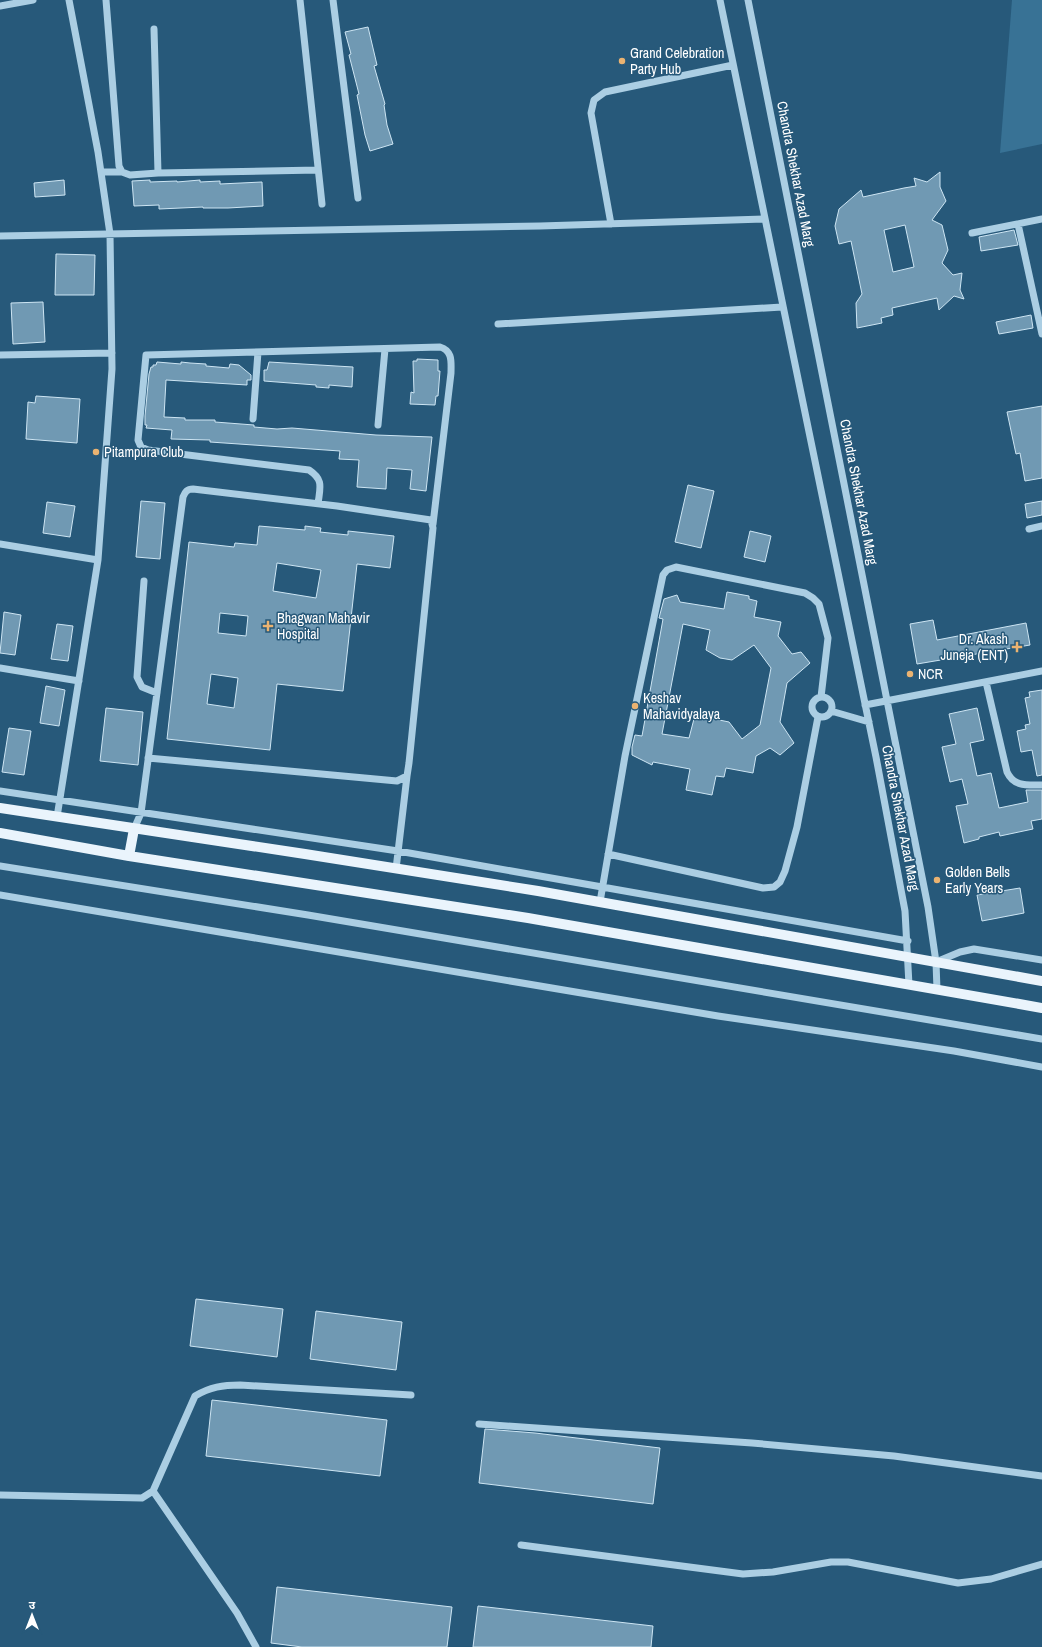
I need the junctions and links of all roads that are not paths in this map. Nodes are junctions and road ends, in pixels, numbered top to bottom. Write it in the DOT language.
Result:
graph roads {
  1 [pos="33,0"];
  2 [pos="69,0"];
  3 [pos="106,0"];
  4 [pos="300,0"];
  5 [pos="333,0"];
  6 [pos="720,0"];
  7 [pos="748,0"];
  8 [pos="0,6"];
  9 [pos="154,29"];
  10 [pos="733,65"];
  11 [pos="318,170"];
  12 [pos="101,172"];
  13 [pos="122,172"];
  14 [pos="158,173"];
  15 [pos="358,198"];
  16 [pos="322,204"];
  17 [pos="764,219"];
  18 [pos="1042,219"];
  19 [pos="611,224"];
  20 [pos="1018,224"];
  21 [pos="972,233"];
  22 [pos="110,234"];
  23 [pos="0,236"];
  24 [pos="782,307"];
  25 [pos="498,324"];
  26 [pos="1042,334"];
  27 [pos="385,349"];
  28 [pos="258,352"];
  29 [pos="112,353"];
  30 [pos="0,355"];
  31 [pos="253,419"];
  32 [pos="378,425"];
  33 [pos="318,504"];
  34 [pos="433,524"];
  35 [pos="1042,526"];
  36 [pos="1029,529"];
  37 [pos="0,544"];
  38 [pos="98,560"];
  39 [pos="144,581"];
  40 [pos="0,668"];
  41 [pos="1042,672"];
  42 [pos="79,681"];
  43 [pos="986,682"];
  44 [pos="157,693"];
  45 [pos="821,697"];
  46 [pos="887,701"];
  47 [pos="865,705"];
  48 [pos="831,711"];
  49 [pos="818,717"];
  50 [pos="868,722"];
  51 [pos="148,758"];
  52 [pos="407,776"];
  53 [pos="1042,785"];
  54 [pos="0,790"];
  55 [pos="59,800"];
  56 [pos="0,808"];
  57 [pos="141,813"];
  58 [pos="57,817"];
  59 [pos="134,829"];
  60 [pos="0,833"];
  61 [pos="398,851"];
  62 [pos="608,854"];
  63 [pos="129,856"];
  64 [pos="0,866"];
  65 [pos="396,868"];
  66 [pos="602,888"];
  67 [pos="0,895"];
  68 [pos="600,902"];
  69 [pos="908,941"];
  70 [pos="909,957"];
  71 [pos="1042,960"];
  72 [pos="936,962"];
  73 [pos="1042,981"];
  74 [pos="909,985"];
  75 [pos="937,990"];
  76 [pos="1042,1008"];
  77 [pos="1042,1039"];
  78 [pos="1042,1067"];
  79 [pos="411,1395"];
  80 [pos="479,1424"];
  81 [pos="1042,1476"];
  82 [pos="153,1491"];
  83 [pos="0,1495"];
  84 [pos="521,1545"];
  85 [pos="1042,1564"];
  86 [pos="256,1647"];
  1 -- 8 [label="street"];
  2 -- 12 [label="street"];
  3 -- 13 [label="street"];
  4 -- 11 [label="street"];
  5 -- 15 [label="street"];
  6 -- 10 [label="street, Chandra Shekhar Azad Marg"];
  7 -- 46 [label="street, Chandra Shekhar Azad Marg"];
  9 -- 14 [label="street"];
  10 -- 17 [label="street, Chandra Shekhar Azad Marg"];
  10 -- 19 [label="street"];
  11 -- 14 [label="street"];
  11 -- 16 [label="street"];
  12 -- 13 [label="street"];
  12 -- 22 [label="street"];
  13 -- 14 [label="street"];
  17 -- 19 [label="street"];
  17 -- 24 [label="street, Chandra Shekhar Azad Marg"];
  18 -- 20 [label="street"];
  19 -- 22 [label="street"];
  20 -- 21 [label="street"];
  20 -- 26 [label="street"];
  22 -- 23 [label="street"];
  22 -- 29 [label="street"];
  24 -- 25 [label="street"];
  24 -- 47 [label="street, Chandra Shekhar Azad Marg"];
  27 -- 28 [label="street"];
  27 -- 32 [label="street"];
  27 -- 34 [label="street"];
  28 -- 31 [label="street"];
  28 -- 33 [label="street"];
  29 -- 30 [label="street"];
  29 -- 38 [label="street"];
  33 -- 34 [label="street"];
  33 -- 44 [label="street"];
  34 -- 52 [label="street"];
  35 -- 36 [label="street"];
  37 -- 38 [label="street"];
  38 -- 42 [label="street"];
  39 -- 44 [label="street"];
  40 -- 42 [label="street"];
  41 -- 43 [label="street"];
  42 -- 55 [label="street"];
  43 -- 46 [label="street"];
  43 -- 53 [label="street"];
  44 -- 51 [label="street"];
  45 -- 48 [label="street"];
  45 -- 49 [label="street"];
  45 -- 62 [label="street"];
  46 -- 47 [label="street"];
  46 -- 72 [label="street, Chandra Shekhar Azad Marg"];
  47 -- 50 [label="street, Chandra Shekhar Azad Marg"];
  48 -- 49 [label="street"];
  48 -- 50 [label="street"];
  49 -- 62 [label="street"];
  50 -- 69 [label="street, Chandra Shekhar Azad Marg"];
  51 -- 52 [label="street"];
  51 -- 57 [label="street"];
  52 -- 61 [label="street"];
  54 -- 55 [label="street"];
  55 -- 57 [label="street"];
  55 -- 58 [label="street"];
  56 -- 58 [label="main road"];
  57 -- 59 [label="street"];
  57 -- 61 [label="street"];
  58 -- 59 [label="main road"];
  59 -- 63 [label="main road"];
  59 -- 65 [label="main road"];
  60 -- 63 [label="main road"];
  61 -- 65 [label="street"];
  61 -- 66 [label="street"];
  62 -- 66 [label="street"];
  63 -- 74 [label="main road"];
  64 -- 77 [label="street"];
  65 -- 68 [label="main road"];
  66 -- 68 [label="street"];
  66 -- 69 [label="street"];
  67 -- 78 [label="street"];
  68 -- 70 [label="main road"];
  69 -- 70 [label="street, Chandra Shekhar Azad Marg"];
  70 -- 72 [label="main road"];
  70 -- 74 [label="street, Chandra Shekhar Azad Marg"];
  71 -- 72 [label="street"];
  72 -- 73 [label="main road"];
  72 -- 75 [label="street, Chandra Shekhar Azad Marg"];
  74 -- 75 [label="main road"];
  75 -- 76 [label="main road"];
  79 -- 82 [label="street"];
  80 -- 81 [label="street"];
  82 -- 83 [label="street"];
  82 -- 86 [label="street"];
  84 -- 85 [label="street"];
}
